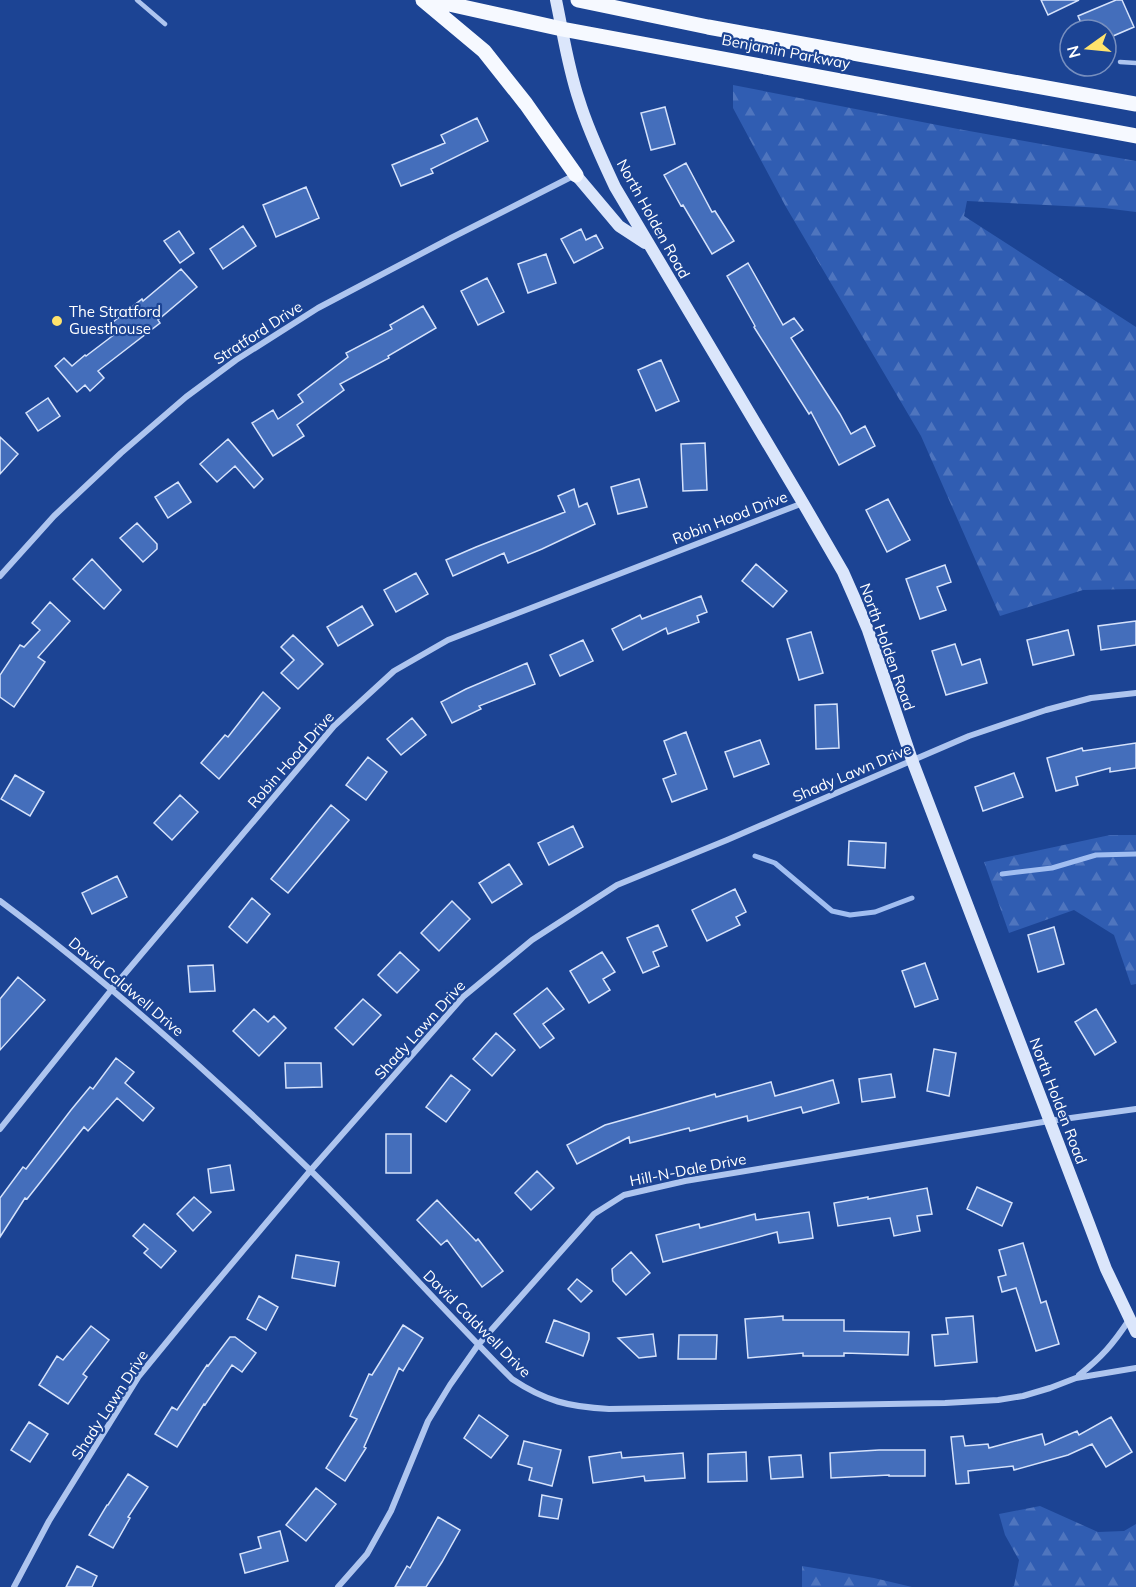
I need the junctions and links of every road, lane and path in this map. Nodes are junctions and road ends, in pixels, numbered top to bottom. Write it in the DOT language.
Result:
graph roads {
  1 [pos="137,0"];
  2 [pos="423,0"];
  3 [pos="431,0"];
  4 [pos="556,0"];
  5 [pos="578,0"];
  6 [pos="165,24"];
  7 [pos="562,29"];
  8 [pos="1120,62"];
  9 [pos="1136,63"];
  10 [pos="1136,104"];
  11 [pos="1136,135"];
  12 [pos="576,175"];
  13 [pos="648,245"];
  14 [pos="802,503"];
  15 [pos="0,576"];
  16 [pos="1136,693"];
  17 [pos="912,760"];
  18 [pos="0,901"];
  19 [pos="112,989"];
  20 [pos="1136,1109"];
  21 [pos="1049,1121"];
  22 [pos="0,1129"];
  23 [pos="310,1171"];
  24 [pos="1129,1320"];
  25 [pos="1136,1332"];
  26 [pos="478,1345"];
  27 [pos="1136,1368"];
  28 [pos="1076,1378"];
  29 [pos="14,1587"];
  30 [pos="338,1587"];
  1 -- 6 [label="lane"];
  2 -- 12 [label="main road"];
  3 -- 7 [label="main road, Benjamin Parkway"];
  4 -- 7 [label="main road, North Holden Road"];
  5 -- 10 [label="main road, Benjamin Parkway"];
  7 -- 11 [label="main road, Benjamin Parkway"];
  7 -- 13 [label="main road, North Holden Road"];
  8 -- 9 [label="lane"];
  12 -- 13 [label="main road"];
  12 -- 15 [label="street, Stratford Drive"];
  13 -- 14 [label="main road, North Holden Road"];
  14 -- 17 [label="main road, North Holden Road"];
  14 -- 19 [label="street, Robin Hood Drive"];
  16 -- 17 [label="street, Shady Lawn Drive"];
  17 -- 21 [label="main road, North Holden Road"];
  17 -- 23 [label="street, Shady Lawn Drive"];
  18 -- 19 [label="street, David Caldwell Drive"];
  19 -- 22 [label="street, Robin Hood Drive"];
  19 -- 23 [label="street, David Caldwell Drive"];
  20 -- 21 [label="street, Hill-N-Dale Drive"];
  21 -- 24 [label="main road, North Holden Road"];
  21 -- 26 [label="street, Hill-N-Dale Drive"];
  23 -- 26 [label="street, David Caldwell Drive"];
  23 -- 29 [label="street, Shady Lawn Drive"];
  24 -- 25 [label="main road, North Holden Road"];
  24 -- 28 [label="street, David Caldwell Drive"];
  26 -- 28 [label="street, David Caldwell Drive"];
  26 -- 30 [label="street, Hill-N-Dale Drive"];
  27 -- 28 [label="street, David Caldwell Drive"];
}
